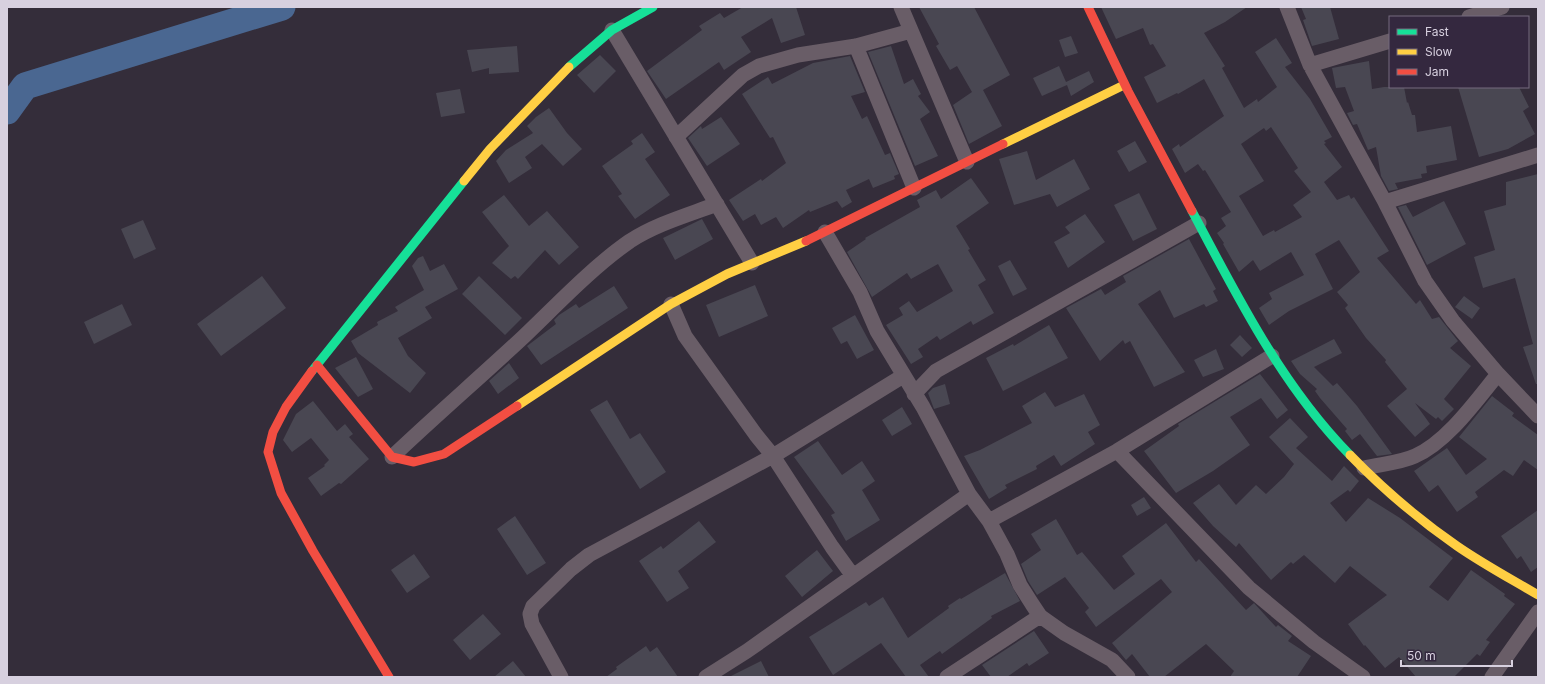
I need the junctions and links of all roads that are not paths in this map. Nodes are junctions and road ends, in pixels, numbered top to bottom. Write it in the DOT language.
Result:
graph roads {
  1 [pos="654,7"];
  2 [pos="901,7"];
  3 [pos="1088,7"];
  4 [pos="1287,7"];
  5 [pos="1502,7"];
  6 [pos="1472,16"];
  7 [pos="612,30"];
  8 [pos="911,31"];
  9 [pos="1389,41"];
  10 [pos="856,46"];
  11 [pos="1310,65"];
  12 [pos="1124,85"];
  13 [pos="676,137"];
  14 [pos="1538,155"];
  15 [pos="967,162"];
  16 [pos="914,188"];
  17 [pos="1385,202"];
  18 [pos="717,204"];
  19 [pos="1199,223"];
  20 [pos="824,232"];
  21 [pos="752,263"];
  22 [pos="671,304"];
  23 [pos="1272,356"];
  24 [pos="317,365"];
  25 [pos="1498,374"];
  26 [pos="903,376"];
  27 [pos="914,394"];
  28 [pos="1538,416"];
  29 [pos="1118,451"];
  30 [pos="773,456"];
  31 [pos="392,458"];
  32 [pos="1364,468"];
  33 [pos="969,494"];
  34 [pos="989,521"];
  35 [pos="853,576"];
  36 [pos="1538,594"];
  37 [pos="1538,612"];
  38 [pos="1040,616"];
  39 [pos="389,677"];
  40 [pos="561,677"];
  41 [pos="706,677"];
  42 [pos="947,677"];
  43 [pos="1128,677"];
  44 [pos="1363,677"];
  45 [pos="1492,677"];
  1 -- 7 [label="street"];
  2 -- 8 [label="street"];
  3 -- 12 [label="street"];
  4 -- 11 [label="street"];
  5 -- 6 [label="street"];
  7 -- 13 [label="street"];
  7 -- 24 [label="street"];
  8 -- 10 [label="street"];
  8 -- 15 [label="street"];
  9 -- 11 [label="street"];
  10 -- 13 [label="street"];
  10 -- 16 [label="street"];
  11 -- 17 [label="street"];
  12 -- 15 [label="street"];
  12 -- 19 [label="street"];
  13 -- 18 [label="street"];
  14 -- 17 [label="street"];
  15 -- 16 [label="street"];
  16 -- 20 [label="street"];
  17 -- 25 [label="street"];
  18 -- 21 [label="street"];
  18 -- 31 [label="street"];
  19 -- 23 [label="street"];
  19 -- 27 [label="street"];
  20 -- 21 [label="street"];
  20 -- 26 [label="street"];
  21 -- 22 [label="street"];
  22 -- 30 [label="street"];
  22 -- 31 [label="street"];
  23 -- 29 [label="street"];
  23 -- 32 [label="street"];
  24 -- 31 [label="street"];
  24 -- 39 [label="street"];
  25 -- 28 [label="street"];
  25 -- 32 [label="street"];
  26 -- 27 [label="street"];
  26 -- 30 [label="street"];
  27 -- 33 [label="street"];
  29 -- 34 [label="street"];
  29 -- 44 [label="street"];
  30 -- 35 [label="street"];
  30 -- 40 [label="street"];
  32 -- 36 [label="street"];
  33 -- 34 [label="street"];
  33 -- 35 [label="street"];
  34 -- 38 [label="street"];
  35 -- 41 [label="street"];
  37 -- 45 [label="street"];
  38 -- 42 [label="street"];
  38 -- 43 [label="street"];
}
